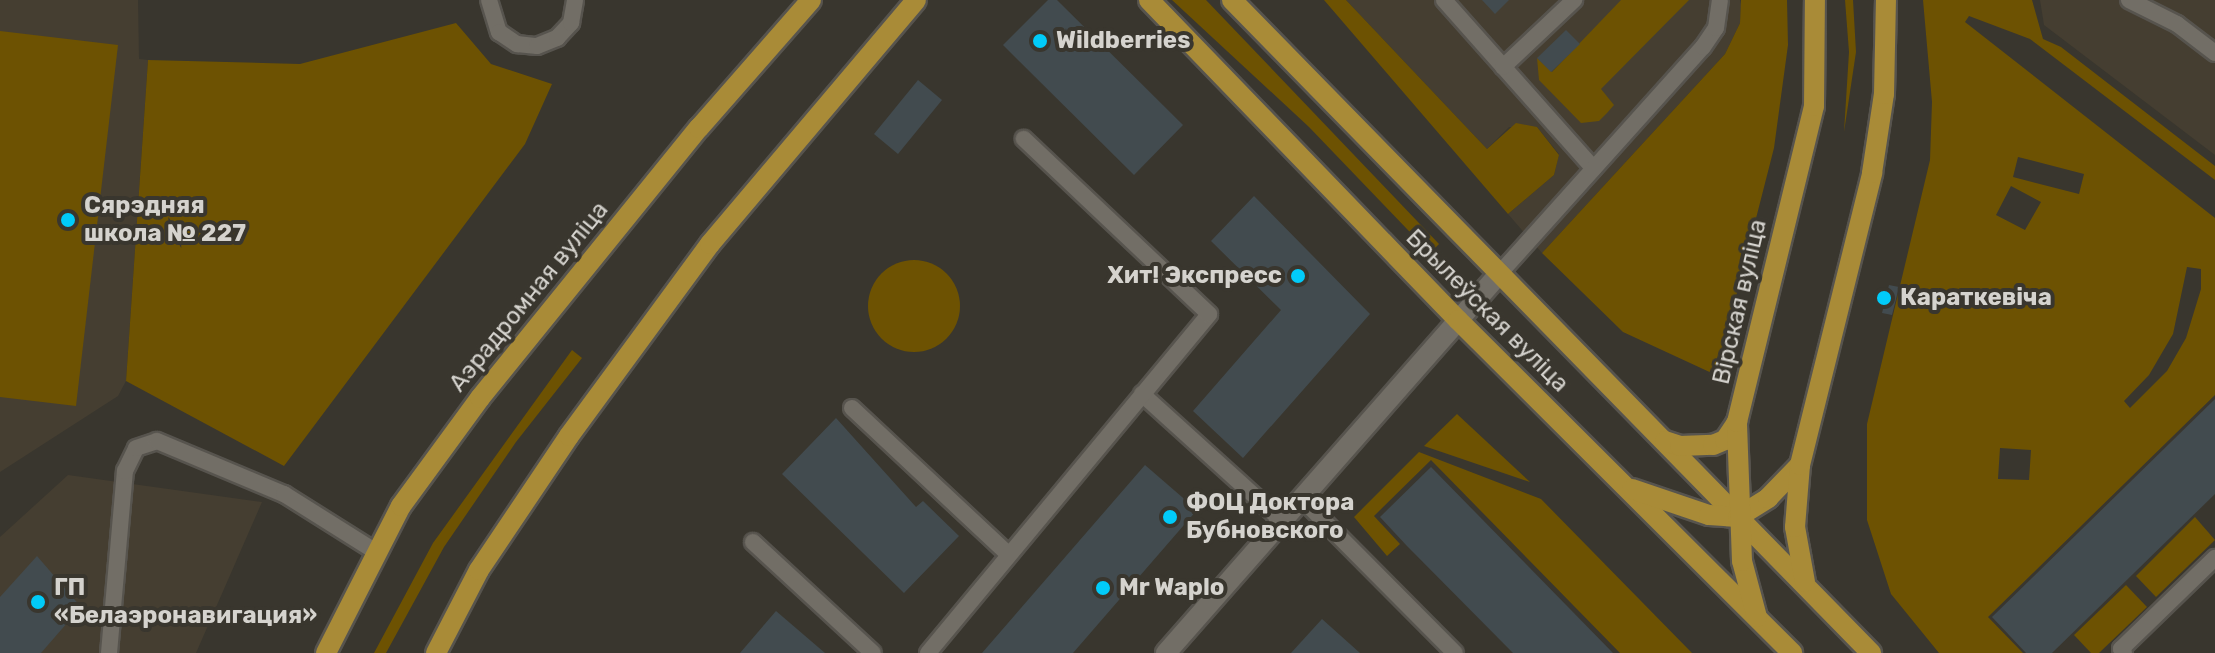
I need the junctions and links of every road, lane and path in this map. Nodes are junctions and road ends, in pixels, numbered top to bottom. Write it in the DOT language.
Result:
graph roads {
  1 [pos="489,0"];
  2 [pos="575,0"];
  3 [pos="811,0"];
  4 [pos="916,0"];
  5 [pos="1149,0"];
  6 [pos="1232,0"];
  7 [pos="1444,0"];
  8 [pos="1574,0"];
  9 [pos="1720,0"];
  10 [pos="1815,0"];
  11 [pos="1886,0"];
  12 [pos="2129,0"];
  13 [pos="2215,53"];
  14 [pos="1503,67"];
  15 [pos="1024,139"];
  16 [pos="1593,168"];
  17 [pos="1500,273"];
  18 [pos="1458,320"];
  19 [pos="1142,394"];
  20 [pos="852,408"];
  21 [pos="1737,422"];
  22 [pos="1661,439"];
  23 [pos="1800,465"];
  24 [pos="1624,486"];
  25 [pos="1301,498"];
  26 [pos="1738,517"];
  27 [pos="1281,520"];
  28 [pos="753,542"];
  29 [pos="376,552"];
  30 [pos="1007,553"];
  31 [pos="2215,558"];
  32 [pos="1805,582"];
  33 [pos="1757,617"];
  34 [pos="2120,652"];
  35 [pos="109,653"];
  36 [pos="326,653"];
  37 [pos="436,653"];
  38 [pos="873,653"];
  39 [pos="928,653"];
  40 [pos="1166,653"];
  41 [pos="1455,653"];
  42 [pos="1792,653"];
  43 [pos="1871,653"];
  1 -- 2 [label="lane"];
  3 -- 29 [label="main road, Аэрадромная вуліца"];
  4 -- 37 [label="main road"];
  5 -- 18 [label="main road, Брылеўская вуліца"];
  6 -- 17 [label="main road, Брылеўская вуліца"];
  7 -- 14 [label="lane"];
  8 -- 14 [label="lane"];
  9 -- 16 [label="lane"];
  10 -- 21 [label="main road, Вірская вуліца"];
  11 -- 23 [label="main road"];
  12 -- 13 [label="lane"];
  14 -- 16 [label="lane"];
  15 -- 19 [label="lane"];
  16 -- 17 [label="lane"];
  17 -- 18 [label="street"];
  17 -- 22 [label="main road, Брылеўская вуліца"];
  18 -- 24 [label="main road, Брылеўская вуліца"];
  18 -- 25 [label="street"];
  19 -- 27 [label="lane"];
  19 -- 30 [label="lane"];
  20 -- 30 [label="lane"];
  21 -- 22 [label="main road"];
  21 -- 26 [label="main road, Вірская вуліца"];
  22 -- 26 [label="main road, Брылеўская вуліца"];
  23 -- 26 [label="main road"];
  23 -- 32 [label="main road"];
  24 -- 26 [label="main road"];
  24 -- 33 [label="main road, Брылеўская вуліца"];
  25 -- 27 [label="street"];
  25 -- 41 [label="lane"];
  26 -- 32 [label="main road, Брылеўская вуліца"];
  26 -- 33 [label="main road, Вірская вуліца"];
  27 -- 40 [label="street"];
  28 -- 38 [label="lane"];
  29 -- 35 [label="lane"];
  29 -- 36 [label="main road, Аэрадромная вуліца"];
  30 -- 39 [label="lane"];
  31 -- 34 [label="lane"];
  32 -- 43 [label="main road, Брылеўская вуліца"];
  33 -- 42 [label="main road, Брылеўская вуліца"];
}
